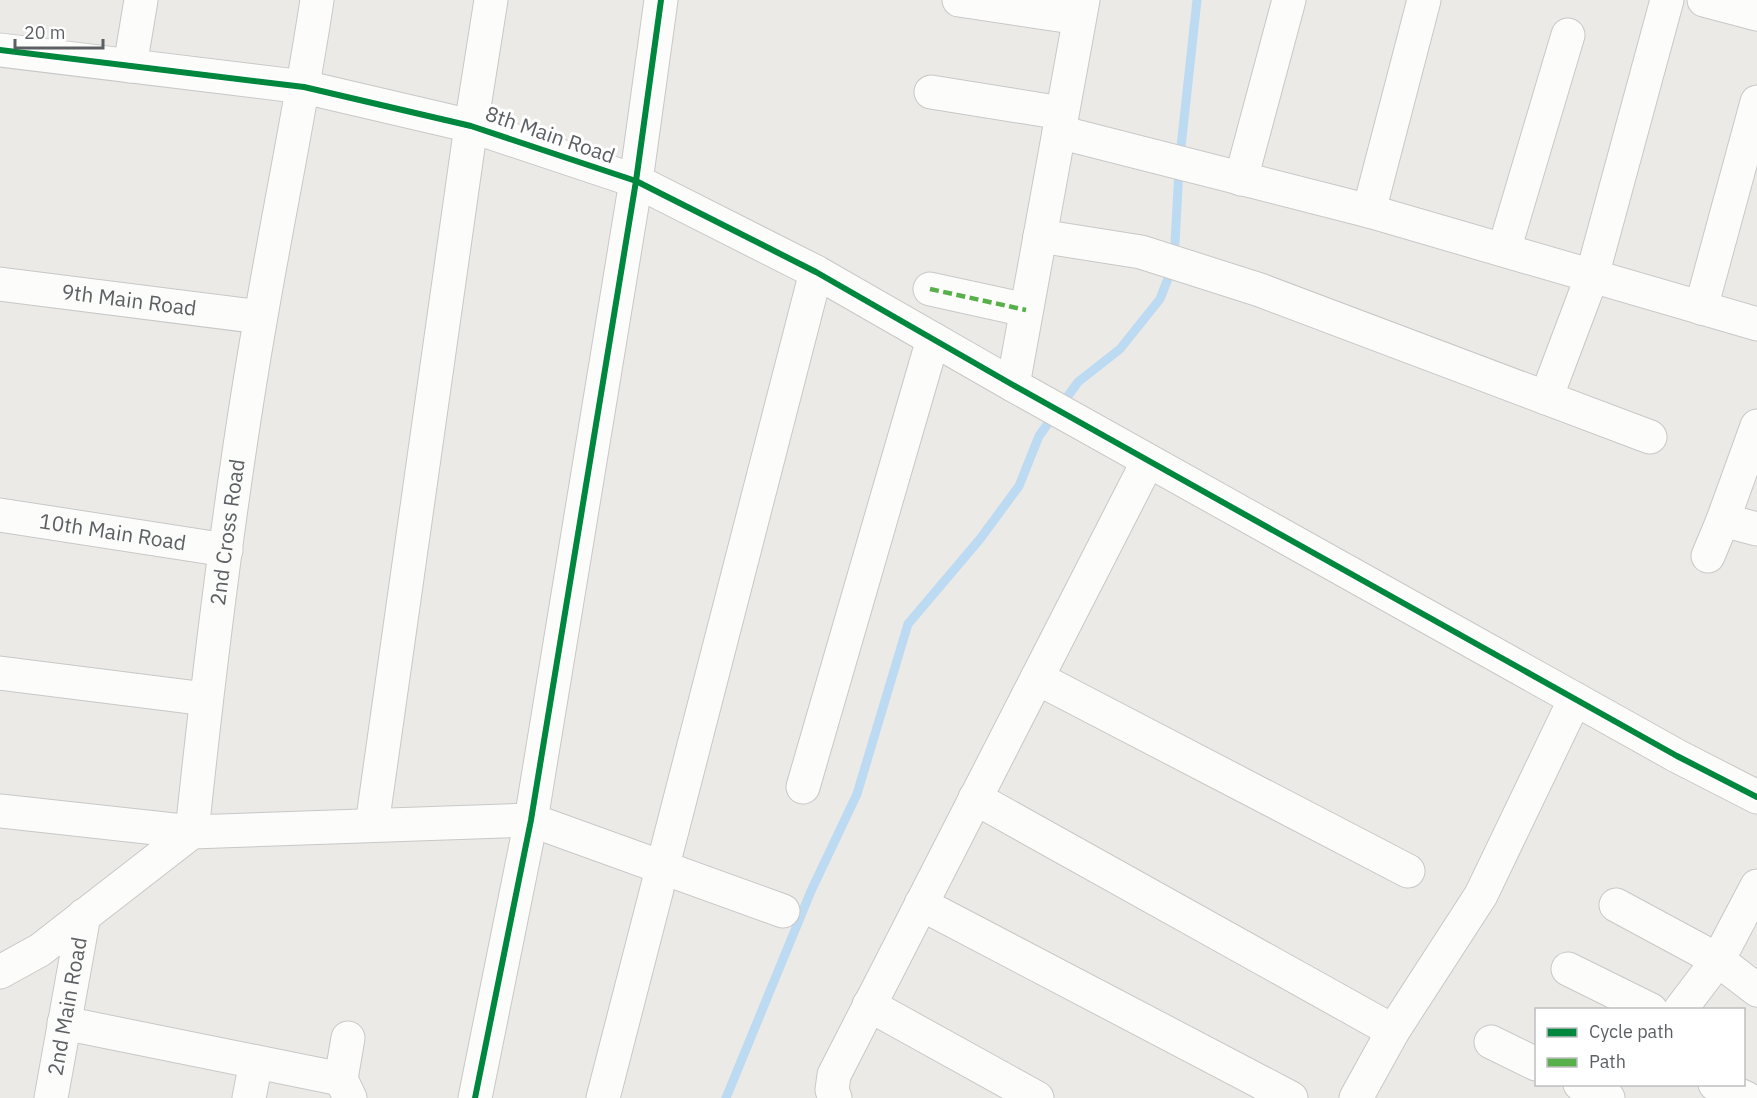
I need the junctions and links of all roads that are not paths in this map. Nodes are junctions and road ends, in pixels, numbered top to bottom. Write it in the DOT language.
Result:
graph roads {
  1 [pos="141,0"];
  2 [pos="317,0"];
  3 [pos="491,0"];
  4 [pos="661,0"];
  5 [pos="959,0"];
  6 [pos="1288,0"];
  7 [pos="1424,0"];
  8 [pos="1667,0"];
  9 [pos="1704,0"];
  10 [pos="1081,9"];
  11 [pos="1757,14"];
  12 [pos="1568,35"];
  13 [pos="0,50"];
  14 [pos="130,66"];
  15 [pos="304,87"];
  16 [pos="931,92"];
  17 [pos="1757,102"];
  18 [pos="1060,123"];
  19 [pos="471,126"];
  20 [pos="1241,179"];
  21 [pos="636,182"];
  22 [pos="1370,211"];
  23 [pos="1040,236"];
  24 [pos="1504,250"];
  25 [pos="816,272"];
  26 [pos="1592,276"];
  27 [pos="0,284"];
  28 [pos="930,289"];
  29 [pos="1701,308"];
  30 [pos="1026,310"];
  31 [pos="260,317"];
  32 [pos="1757,324"];
  33 [pos="933,339"];
  34 [pos="1026,392"];
  35 [pos="1546,398"];
  36 [pos="1756,428"];
  37 [pos="1650,437"];
  38 [pos="1148,461"];
  39 [pos="0,515"];
  40 [pos="1723,520"];
  41 [pos="1757,529"];
  42 [pos="226,550"];
  43 [pos="1708,556"];
  44 [pos="0,673"];
  45 [pos="1037,678"];
  46 [pos="206,699"];
  47 [pos="1575,699"];
  48 [pos="803,787"];
  49 [pos="1757,797"];
  50 [pos="975,798"];
  51 [pos="0,811"];
  52 [pos="531,820"];
  53 [pos="372,825"];
  54 [pos="192,832"];
  55 [pos="663,868"];
  56 [pos="1408,871"];
  57 [pos="1757,886"];
  58 [pos="921,904"];
  59 [pos="1616,905"];
  60 [pos="783,911"];
  61 [pos="84,915"];
  62 [pos="1719,960"];
  63 [pos="1568,969"];
  64 [pos="0,972"];
  65 [pos="1757,990"];
  66 [pos="869,1005"];
  67 [pos="1647,1008"];
  68 [pos="1682,1008"];
  69 [pos="64,1023"];
  70 [pos="1393,1031"];
  71 [pos="348,1038"];
  72 [pos="1491,1042"];
  73 [pos="256,1062"];
  74 [pos="1535,1064"];
  75 [pos="1584,1086"];
  76 [pos="1719,1086"];
  77 [pos="345,1088"];
  78 [pos="51,1098"];
  79 [pos="249,1098"];
  80 [pos="475,1098"];
  81 [pos="603,1098"];
  82 [pos="835,1098"];
  83 [pos="1037,1098"];
  84 [pos="1291,1098"];
  85 [pos="1356,1098"];
  86 [pos="1608,1098"];
  87 [pos="1746,1098"];
  1 -- 14 [label="street"];
  2 -- 15 [label="street, 2nd Cross Road"];
  3 -- 19 [label="street"];
  4 -- 21 [label="street"];
  5 -- 10 [label="street"];
  6 -- 20 [label="street"];
  7 -- 22 [label="street"];
  8 -- 26 [label="street"];
  9 -- 11 [label="street"];
  10 -- 18 [label="street"];
  12 -- 24 [label="street"];
  13 -- 14 [label="street, 8th Main Road"];
  14 -- 15 [label="street, 8th Main Road"];
  15 -- 19 [label="street, 8th Main Road"];
  15 -- 31 [label="street, 2nd Cross Road"];
  16 -- 18 [label="street"];
  17 -- 29 [label="street"];
  18 -- 20 [label="street"];
  18 -- 23 [label="street"];
  19 -- 21 [label="street, 8th Main Road"];
  19 -- 53 [label="street"];
  20 -- 22 [label="street"];
  21 -- 25 [label="street, 8th Main Road"];
  21 -- 52 [label="street"];
  22 -- 24 [label="street"];
  23 -- 30 [label="street"];
  23 -- 35 [label="street"];
  24 -- 26 [label="street"];
  25 -- 33 [label="street, 8th Main Road"];
  25 -- 55 [label="street"];
  26 -- 29 [label="street"];
  26 -- 35 [label="street"];
  27 -- 31 [label="street, 9th Main Road"];
  28 -- 30 [label="street"];
  29 -- 32 [label="street"];
  30 -- 34 [label="street"];
  31 -- 42 [label="street, 2nd Cross Road"];
  33 -- 34 [label="street, 8th Main Road"];
  33 -- 48 [label="street"];
  34 -- 38 [label="street, 8th Main Road"];
  35 -- 37 [label="street"];
  36 -- 40 [label="street"];
  38 -- 45 [label="street"];
  38 -- 47 [label="street, 8th Main Road"];
  39 -- 42 [label="street, 10th Main Road"];
  40 -- 41 [label="street"];
  40 -- 43 [label="street"];
  42 -- 46 [label="street, 2nd Cross Road"];
  44 -- 46 [label="street"];
  45 -- 50 [label="street"];
  45 -- 56 [label="street"];
  46 -- 54 [label="street, 2nd Cross Road"];
  47 -- 49 [label="street, 8th Main Road"];
  47 -- 70 [label="street"];
  50 -- 58 [label="street"];
  50 -- 70 [label="street"];
  51 -- 54 [label="street"];
  52 -- 53 [label="street"];
  52 -- 55 [label="street"];
  52 -- 80 [label="street"];
  53 -- 54 [label="street"];
  54 -- 61 [label="street"];
  55 -- 60 [label="street"];
  55 -- 81 [label="street"];
  57 -- 62 [label="street"];
  58 -- 66 [label="street"];
  58 -- 84 [label="street"];
  59 -- 62 [label="street"];
  61 -- 64 [label="street"];
  61 -- 69 [label="street, 2nd Main Road"];
  62 -- 65 [label="street"];
  62 -- 68 [label="street"];
  63 -- 67 [label="street"];
  66 -- 82 [label="street"];
  66 -- 83 [label="street"];
  69 -- 73 [label="street"];
  69 -- 78 [label="street, 2nd Main Road"];
  70 -- 85 [label="street"];
  71 -- 77 [label="street"];
  72 -- 74 [label="street"];
  73 -- 77 [label="street"];
  73 -- 79 [label="street"];
  75 -- 86 [label="street"];
  76 -- 87 [label="street"];
}
